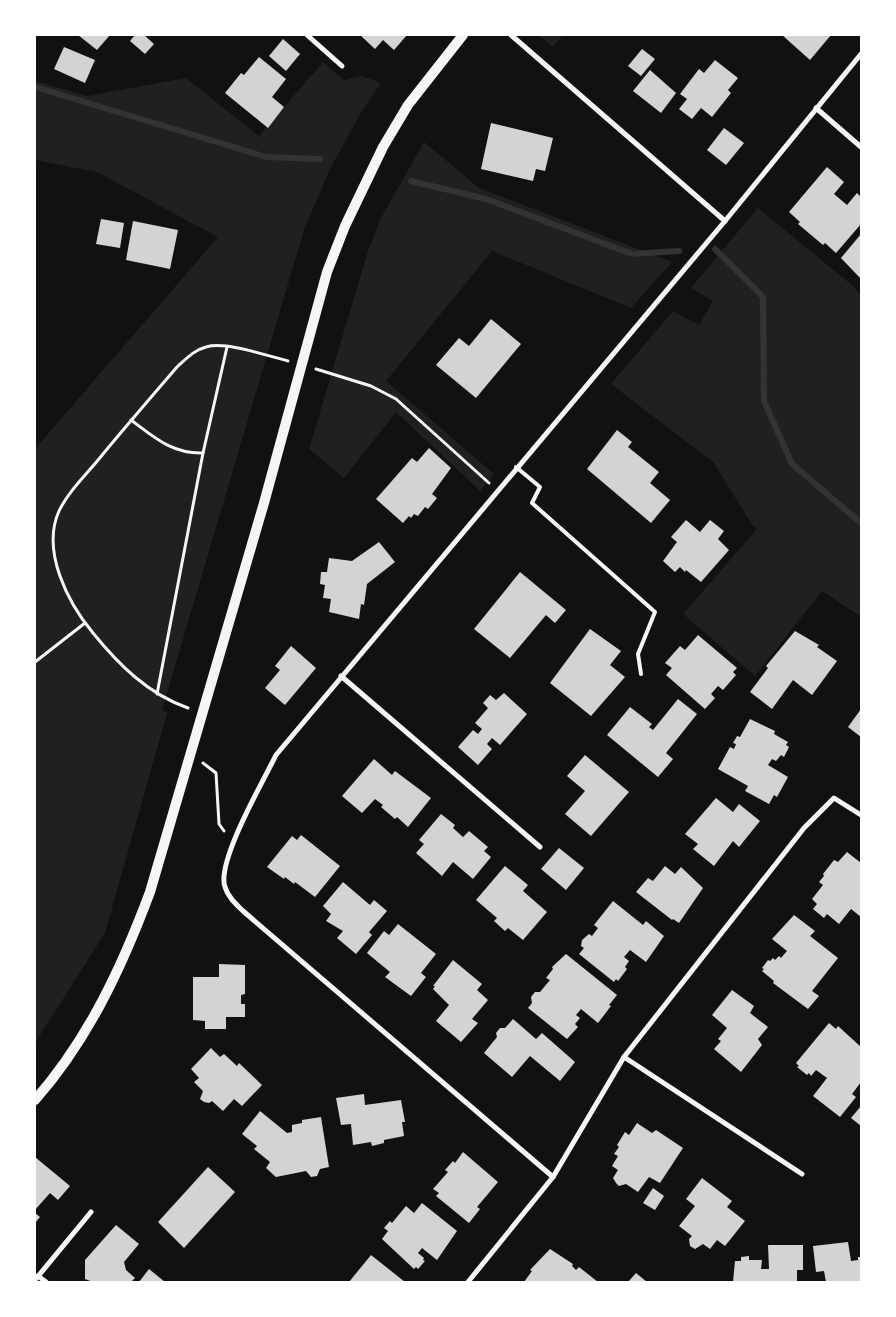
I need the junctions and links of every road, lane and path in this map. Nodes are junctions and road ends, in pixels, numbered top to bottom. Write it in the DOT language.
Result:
graph roads {
  1 [pos="307,35"];
  2 [pos="463,35"];
  3 [pos="510,35"];
  4 [pos="861,54"];
  5 [pos="342,66"];
  6 [pos="816,108"];
  7 [pos="861,147"];
  8 [pos="725,221"];
  9 [pos="226,347"];
  10 [pos="240,349"];
  11 [pos="382,390"];
  12 [pos="131,420"];
  13 [pos="203,453"];
  14 [pos="516,467"];
  15 [pos="497,490"];
  16 [pos="85,623"];
  17 [pos="35,662"];
  18 [pos="641,674"];
  19 [pos="341,676"];
  20 [pos="157,694"];
  21 [pos="202,713"];
  22 [pos="190,754"];
  23 [pos="861,815"];
  24 [pos="233,843"];
  25 [pos="540,847"];
  26 [pos="624,1057"];
  27 [pos="36,1099"];
  28 [pos="802,1174"];
  29 [pos="553,1177"];
  30 [pos="91,1212"];
  31 [pos="37,1278"];
  32 [pos="46,1282"];
  33 [pos="468,1282"];
  1 -- 5 [label="street"];
  2 -- 21 [label="main road"];
  3 -- 8 [label="street"];
  4 -- 6 [label="street"];
  6 -- 7 [label="street"];
  6 -- 8 [label="street"];
  8 -- 14 [label="street"];
  9 -- 10 [label="path"];
  9 -- 12 [label="path"];
  9 -- 13 [label="path"];
  11 -- 15 [label="path"];
  12 -- 13 [label="path"];
  12 -- 16 [label="path"];
  13 -- 20 [label="path"];
  14 -- 15 [label="street"];
  14 -- 18 [label="lane"];
  15 -- 19 [label="street"];
  16 -- 17 [label="path"];
  16 -- 20 [label="path"];
  19 -- 24 [label="street"];
  19 -- 25 [label="street"];
  20 -- 21 [label="path"];
  21 -- 22 [label="main road"];
  22 -- 24 [label="path"];
  22 -- 27 [label="main road"];
  23 -- 26 [label="street"];
  24 -- 29 [label="street"];
  26 -- 28 [label="street"];
  26 -- 29 [label="street"];
  29 -- 33 [label="street"];
  30 -- 31 [label="street"];
  31 -- 32 [label="street"];
}
